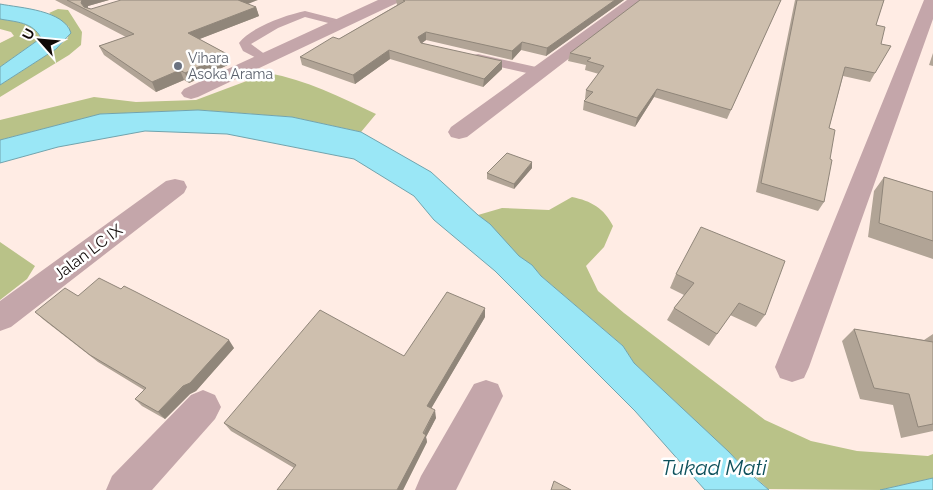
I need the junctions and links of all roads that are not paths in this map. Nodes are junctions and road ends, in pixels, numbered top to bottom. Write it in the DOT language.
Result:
graph roads {
  1 [pos="391,0"];
  2 [pos="637,0"];
  3 [pos="932,0"];
  4 [pos="340,23"];
  5 [pos="464,55"];
  6 [pos="264,58"];
  7 [pos="540,72"];
  8 [pos="191,93"];
  9 [pos="460,132"];
  10 [pos="175,186"];
  11 [pos="0,318"];
  12 [pos="792,368"];
  13 [pos="486,396"];
  14 [pos="203,407"];
  15 [pos="126,490"];
  16 [pos="435,490"];
  1 -- 4 [label="street"];
  2 -- 7 [label="street"];
  3 -- 12 [label="street"];
  4 -- 6 [label="street"];
  4 -- 6 [label="lane"];
  5 -- 7 [label="lane"];
  6 -- 8 [label="street"];
  7 -- 9 [label="street"];
  10 -- 11 [label="street, Jalan LC IX"];
  13 -- 16 [label="street"];
  14 -- 15 [label="street"];
}
